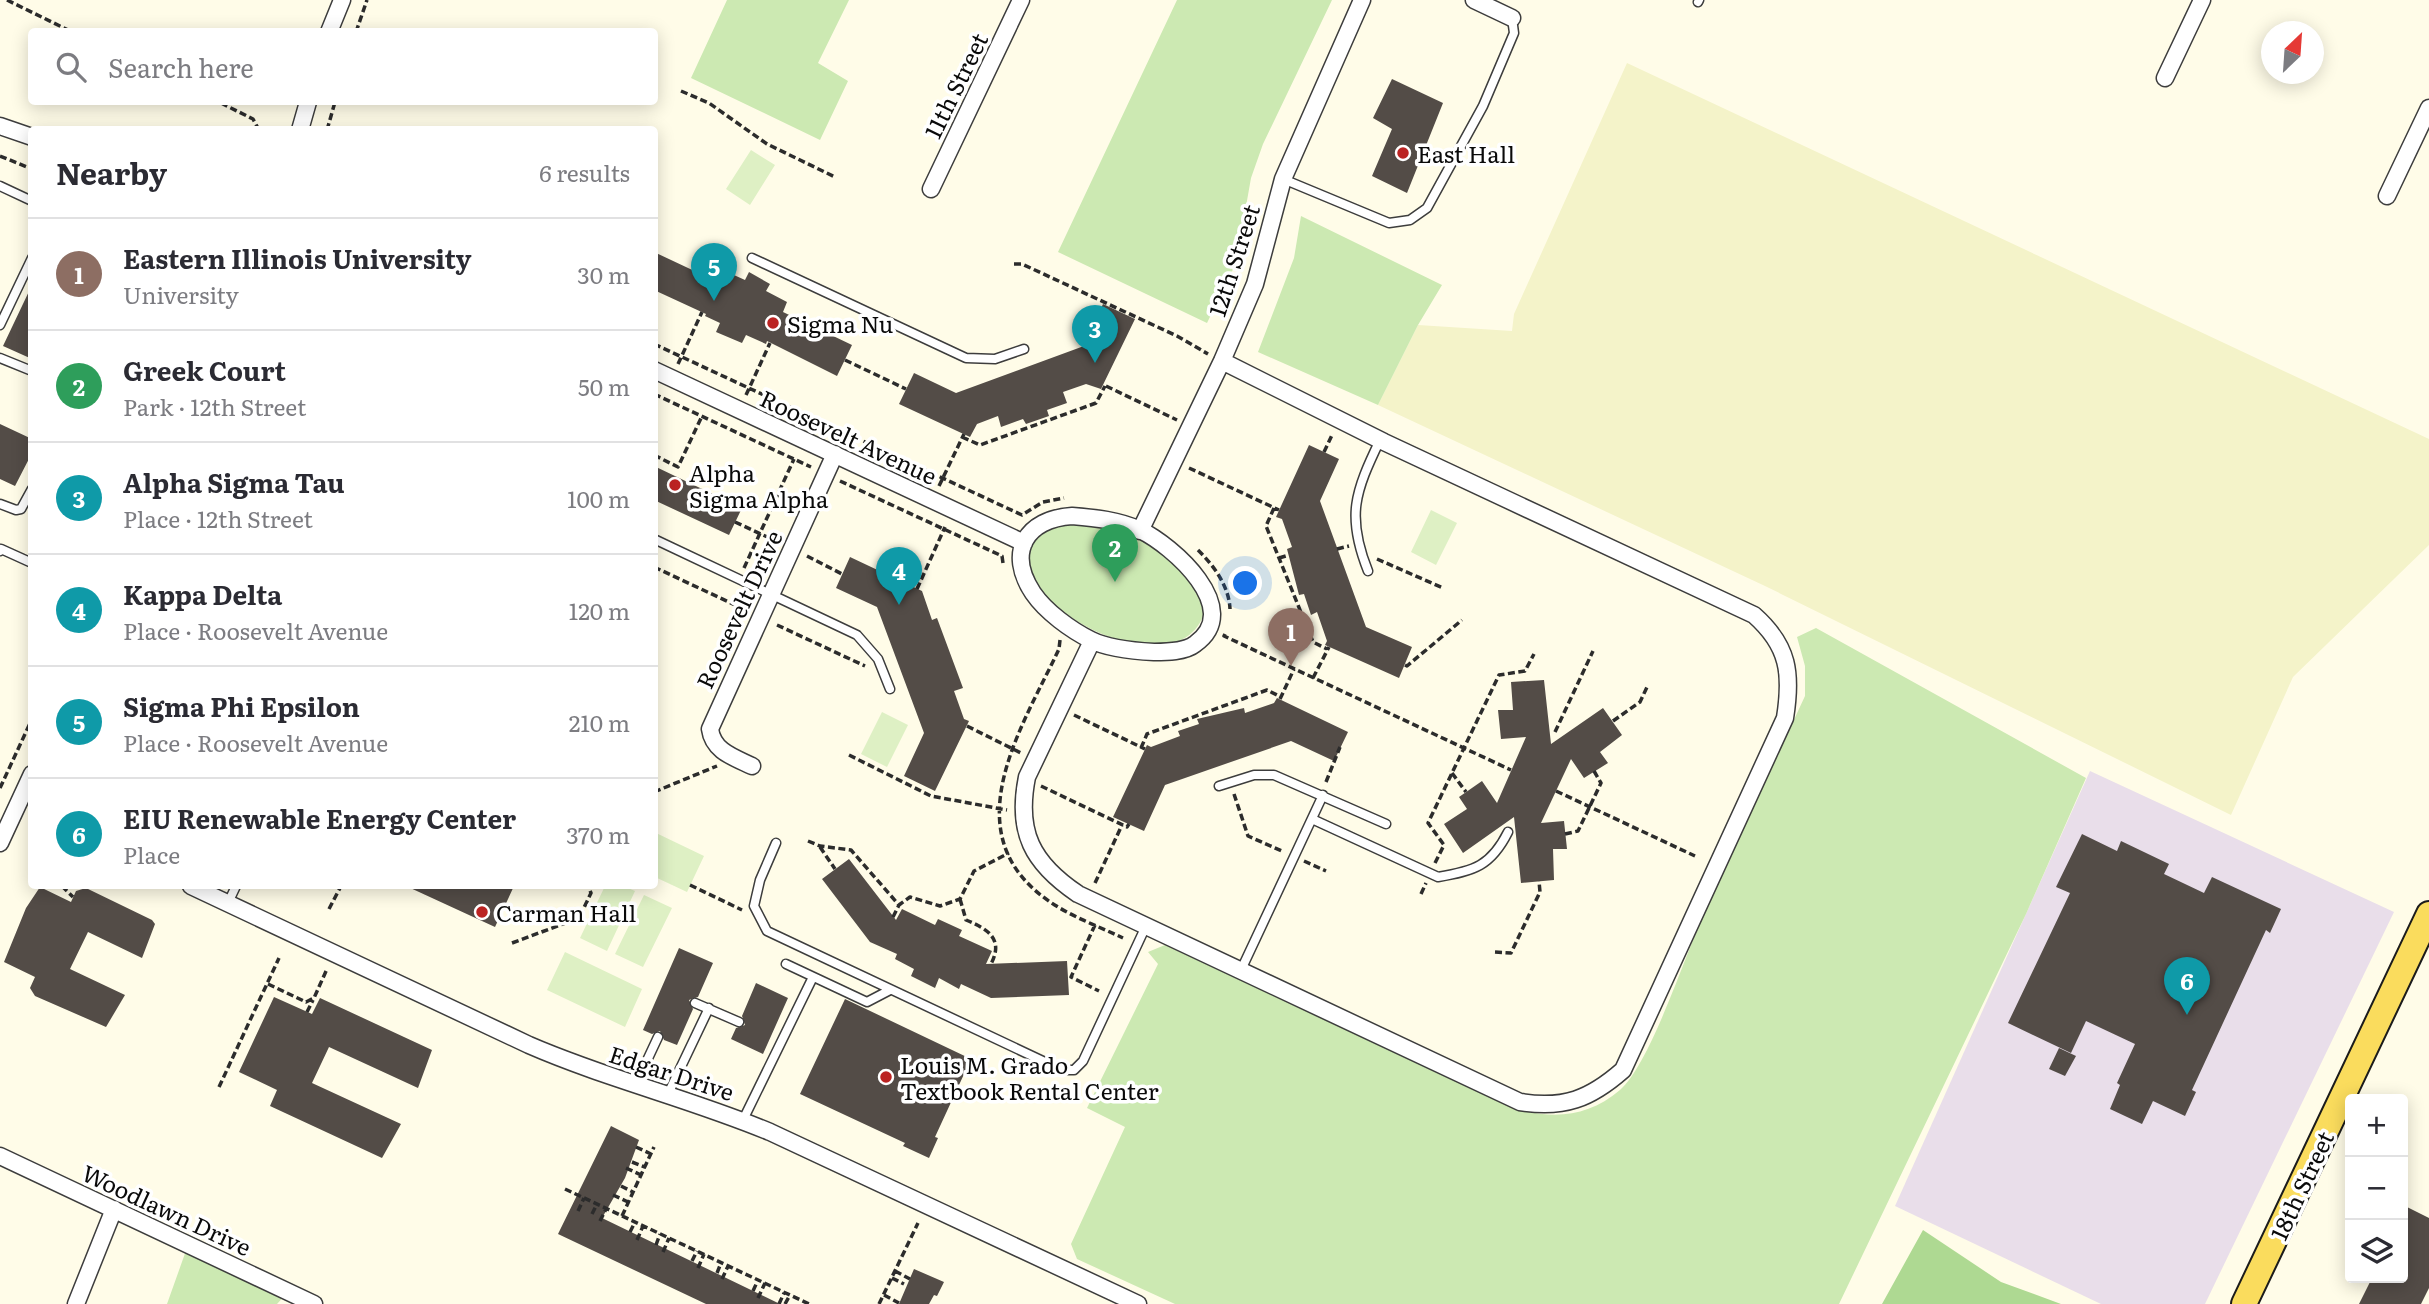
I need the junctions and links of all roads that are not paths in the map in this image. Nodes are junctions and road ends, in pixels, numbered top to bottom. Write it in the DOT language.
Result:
graph roads {
  1 [pos="342,0"];
  2 [pos="1021,0"];
  3 [pos="1362,0"];
  4 [pos="1474,0"];
  5 [pos="2203,0"];
  6 [pos="1512,18"];
  7 [pos="331,28"];
  8 [pos="2165,78"];
  9 [pos="307,105"];
  10 [pos="2429,108"];
  11 [pos="0,126"];
  12 [pos="301,126"];
  13 [pos="28,136"];
  14 [pos="1283,179"];
  15 [pos="0,186"];
  16 [pos="931,189"];
  17 [pos="2387,196"];
  18 [pos="28,199"];
  19 [pos="752,258"];
  20 [pos="28,266"];
  21 [pos="0,325"];
  22 [pos="1024,349"];
  23 [pos="0,358"];
  24 [pos="1222,361"];
  25 [pos="28,370"];
  26 [pos="658,372"];
  27 [pos="1380,440"];
  28 [pos="835,454"];
  29 [pos="28,496"];
  30 [pos="0,504"];
  31 [pos="1140,531"];
  32 [pos="658,541"];
  33 [pos="1024,544"];
  34 [pos="0,551"];
  35 [pos="28,561"];
  36 [pos="1366,568"];
  37 [pos="771,594"];
  38 [pos="1092,641"];
  39 [pos="890,689"];
  40 [pos="752,766"];
  41 [pos="1219,786"];
  42 [pos="1322,795"];
  43 [pos="25,807"];
  44 [pos="1312,819"];
  45 [pos="1386,824"];
  46 [pos="1508,832"];
  47 [pos="0,843"];
  48 [pos="776,843"];
  49 [pos="198,889"];
  50 [pos="235,889"];
  51 [pos="228,903"];
  52 [pos="2429,914"];
  53 [pos="1146,926"];
  54 [pos="786,964"];
  55 [pos="1241,970"];
  56 [pos="813,977"];
  57 [pos="890,990"];
  58 [pos="695,1003"];
  59 [pos="709,1009"];
  60 [pos="739,1022"];
  61 [pos="658,1037"];
  62 [pos="636,1084"];
  63 [pos="668,1094"];
  64 [pos="743,1120"];
  65 [pos="0,1156"];
  66 [pos="114,1209"];
  67 [pos="76,1304"];
  68 [pos="314,1304"];
  69 [pos="1138,1304"];
  70 [pos="2244,1304"];
  1 -- 7 [label="street"];
  2 -- 16 [label="street, 11th Street"];
  3 -- 14 [label="street, 12th Street"];
  4 -- 6 [label="street"];
  5 -- 8 [label="street"];
  6 -- 14 [label="lane"];
  9 -- 12 [label="street"];
  10 -- 17 [label="street"];
  11 -- 13 [label="street"];
  14 -- 24 [label="street, 12th Street"];
  15 -- 18 [label="lane"];
  19 -- 22 [label="lane"];
  20 -- 21 [label="lane"];
  23 -- 25 [label="lane"];
  24 -- 27 [label="street"];
  24 -- 31 [label="street, 12th Street"];
  26 -- 28 [label="street, Roosevelt Avenue"];
  27 -- 36 [label="lane"];
  27 -- 55 [label="street"];
  28 -- 33 [label="street, Roosevelt Avenue"];
  28 -- 37 [label="street, Roosevelt Drive"];
  29 -- 30 [label="lane"];
  31 -- 33 [label="street"];
  31 -- 38 [label="street"];
  32 -- 37 [label="lane"];
  33 -- 38 [label="street"];
  34 -- 35 [label="lane"];
  37 -- 39 [label="lane"];
  37 -- 40 [label="street, Roosevelt Drive"];
  38 -- 53 [label="street"];
  41 -- 42 [label="lane"];
  42 -- 44 [label="lane"];
  42 -- 45 [label="lane"];
  43 -- 47 [label="street"];
  44 -- 46 [label="lane"];
  44 -- 55 [label="lane"];
  48 -- 57 [label="lane"];
  49 -- 51 [label="street, Edgar Drive"];
  50 -- 51 [label="lane"];
  51 -- 62 [label="street, Edgar Drive"];
  52 -- 70 [label="main road, 18th Street"];
  53 -- 55 [label="street"];
  53 -- 57 [label="lane"];
  54 -- 56 [label="lane"];
  56 -- 57 [label="lane"];
  56 -- 64 [label="lane"];
  58 -- 59 [label="lane"];
  59 -- 60 [label="lane"];
  59 -- 63 [label="lane"];
  61 -- 62 [label="lane"];
  62 -- 63 [label="street, Edgar Drive"];
  63 -- 64 [label="street, Edgar Drive"];
  64 -- 69 [label="street, Edgar Drive"];
  65 -- 66 [label="street, Woodlawn Drive"];
  66 -- 67 [label="street"];
  66 -- 68 [label="street, Woodlawn Drive"];
}
